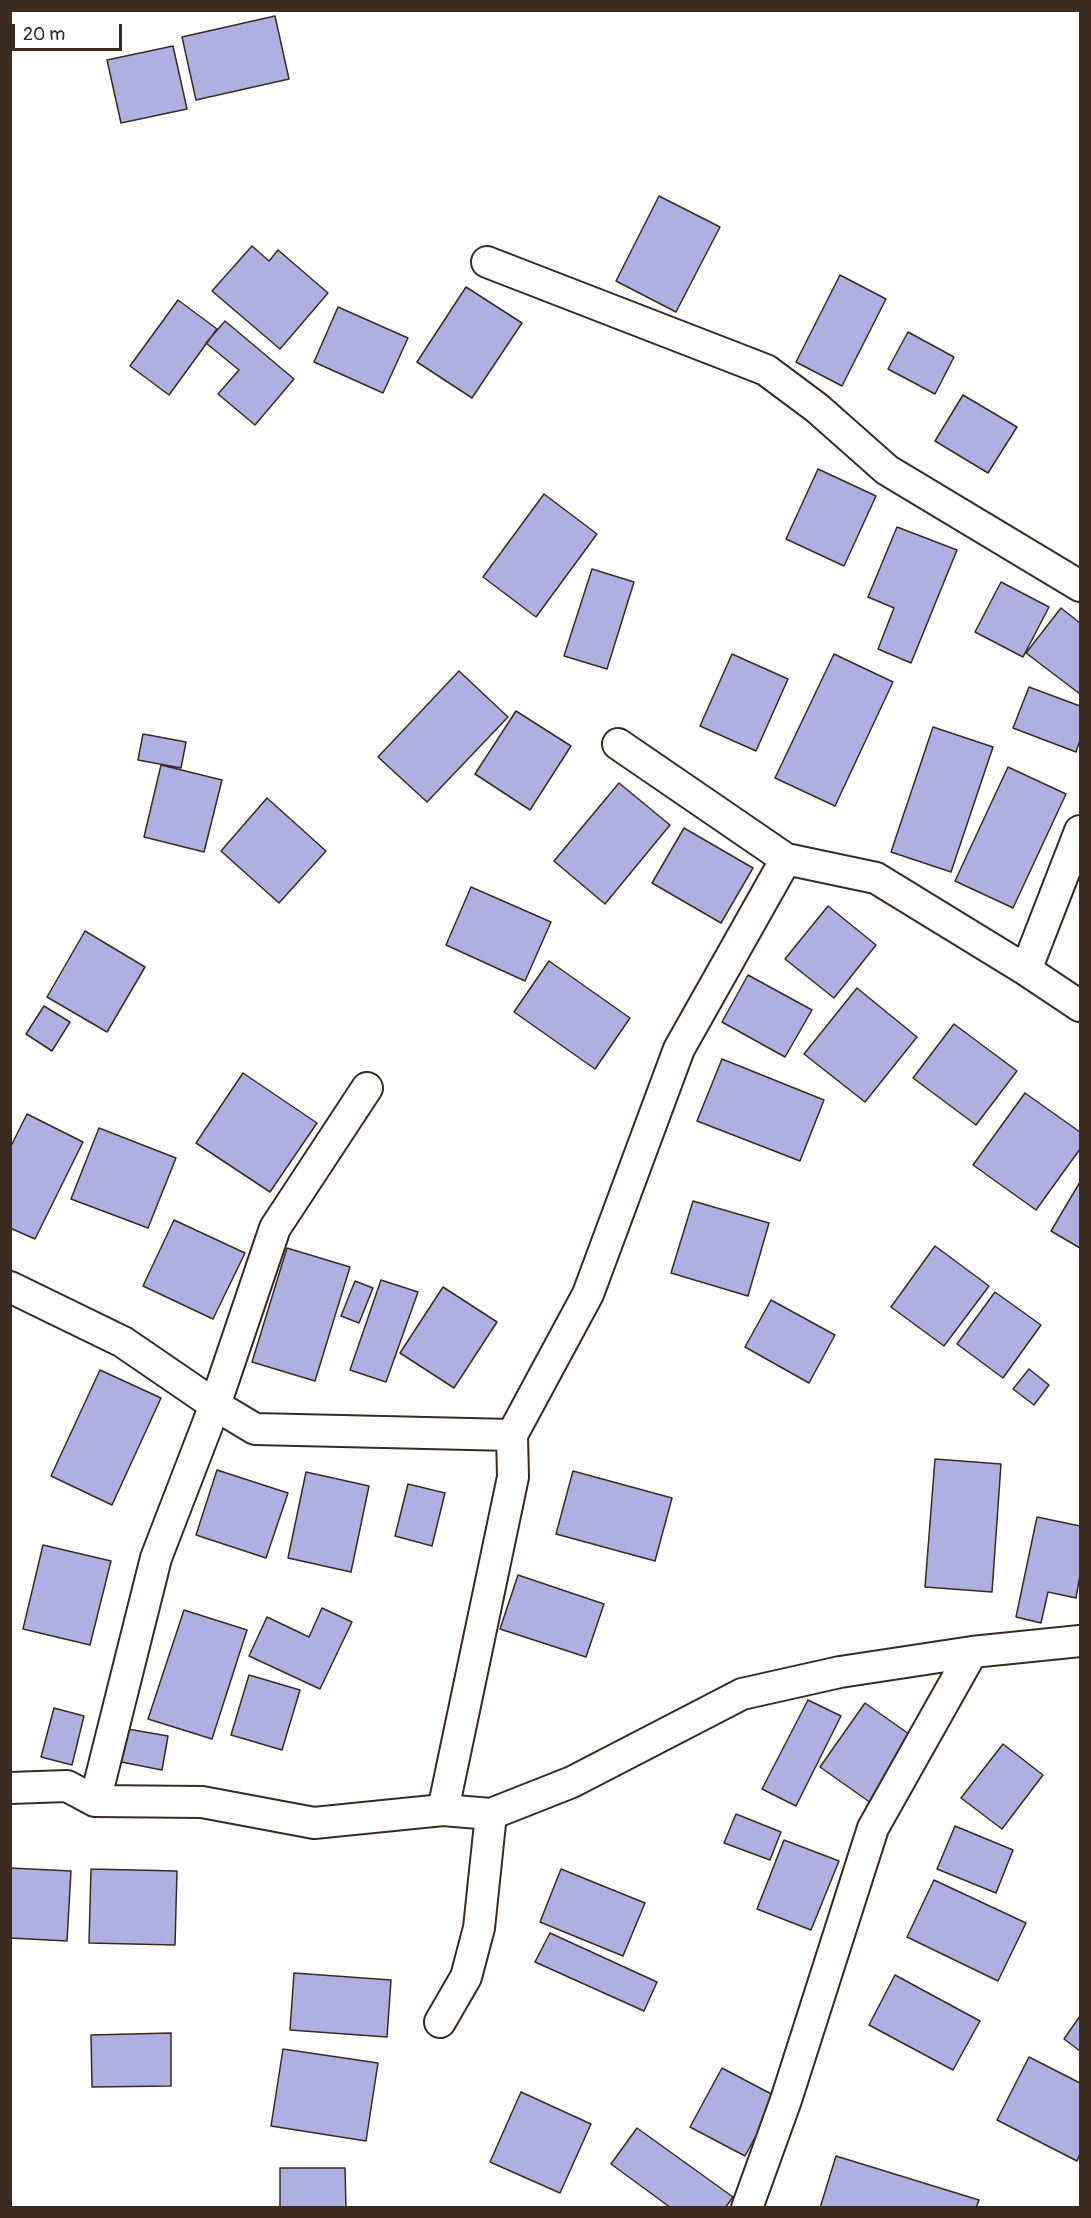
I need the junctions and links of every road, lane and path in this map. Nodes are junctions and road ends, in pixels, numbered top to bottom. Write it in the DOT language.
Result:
graph roads {
  1 [pos="487,262"];
  2 [pos="1080,586"];
  3 [pos="618,744"];
  4 [pos="1080,831"];
  5 [pos="786,859"];
  6 [pos="1026,970"];
  7 [pos="1080,1006"];
  8 [pos="367,1088"];
  9 [pos="10,1287"];
  10 [pos="215,1405"];
  11 [pos="512,1435"];
  12 [pos="1080,1641"];
  13 [pos="972,1652"];
  14 [pos="10,1788"];
  15 [pos="95,1802"];
  16 [pos="443,1810"];
  17 [pos="491,1814"];
  18 [pos="440,2022"];
  19 [pos="747,2208"];
  1 -- 2 [label="street"];
  3 -- 5 [label="street"];
  4 -- 6 [label="street"];
  5 -- 6 [label="street"];
  5 -- 11 [label="street"];
  6 -- 7 [label="street"];
  8 -- 10 [label="street"];
  9 -- 10 [label="street"];
  10 -- 11 [label="street"];
  10 -- 15 [label="street"];
  11 -- 16 [label="street"];
  12 -- 13 [label="street"];
  13 -- 17 [label="street"];
  13 -- 19 [label="street"];
  14 -- 15 [label="street"];
  15 -- 16 [label="street"];
  16 -- 17 [label="street"];
  17 -- 18 [label="street"];
}
